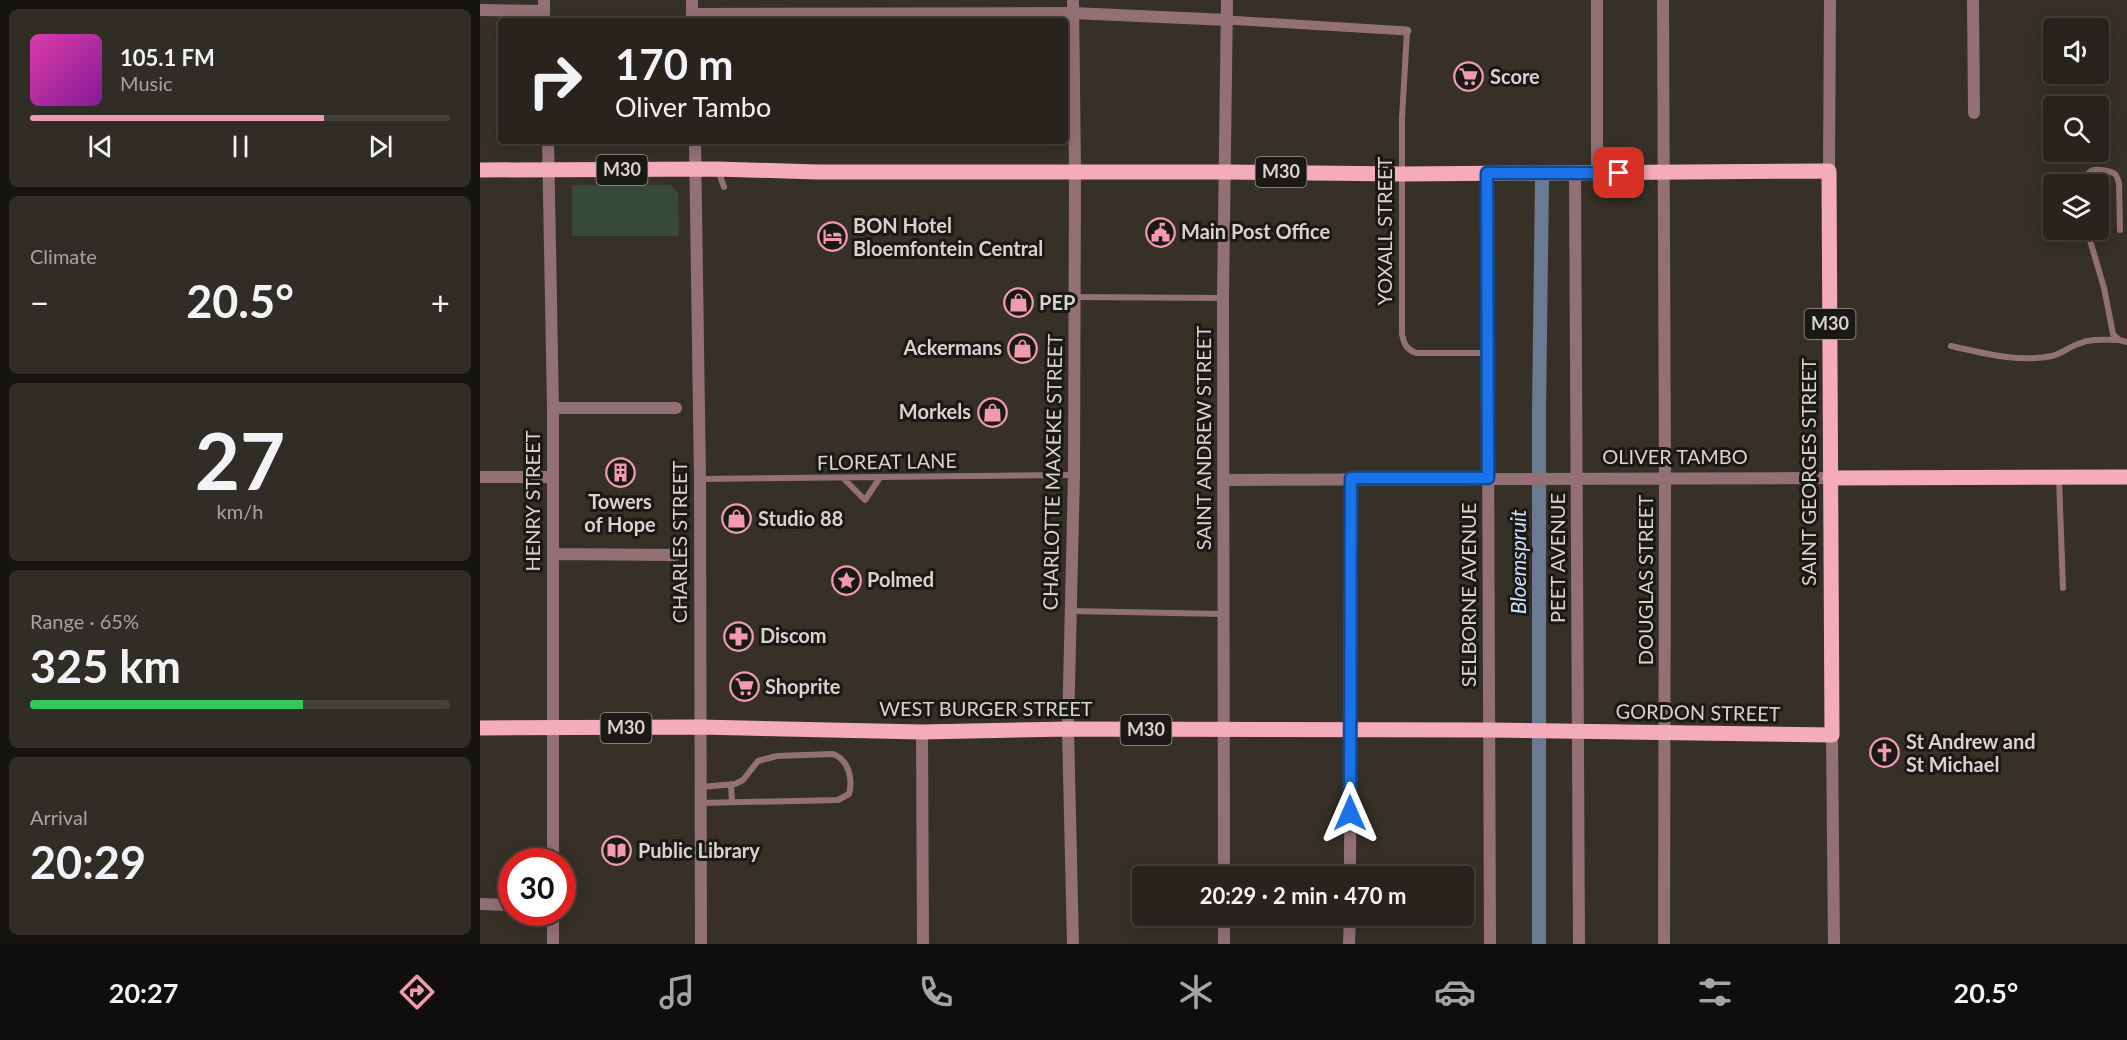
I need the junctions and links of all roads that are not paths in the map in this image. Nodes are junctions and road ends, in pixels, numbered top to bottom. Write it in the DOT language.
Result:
graph roads {
  1 [pos="692,0"];
  2 [pos="1227,0"];
  3 [pos="1598,0"];
  4 [pos="1663,0"];
  5 [pos="1830,0"];
  6 [pos="1973,0"];
  7 [pos="1073,6"];
  8 [pos="480,10"];
  9 [pos="544,11"];
  10 [pos="692,17"];
  11 [pos="1227,20"];
  12 [pos="1407,31"];
  13 [pos="1974,113"];
  14 [pos="548,144"];
  15 [pos="695,144"];
  16 [pos="696,169"];
  17 [pos="480,170"];
  18 [pos="549,170"];
  19 [pos="1075,171"];
  20 [pos="1226,171"];
  21 [pos="1829,171"];
  22 [pos="1575,172"];
  23 [pos="1597,172"];
  24 [pos="1487,173"];
  25 [pos="1401,174"];
  26 [pos="1664,174"];
  27 [pos="2088,174"];
  28 [pos="2120,230"];
  29 [pos="2090,240"];
  30 [pos="1075,297"];
  31 [pos="1223,298"];
  32 [pos="2119,340"];
  33 [pos="2127,342"];
  34 [pos="1951,346"];
  35 [pos="1488,353"];
  36 [pos="553,408"];
  37 [pos="676,408"];
  38 [pos="1074,475"];
  39 [pos="480,477"];
  40 [pos="553,477"];
  41 [pos="2059,477"];
  42 [pos="2127,477"];
  43 [pos="1351,478"];
  44 [pos="1488,478"];
  45 [pos="1571,478"];
  46 [pos="1830,478"];
  47 [pos="700,479"];
  48 [pos="844,479"];
  49 [pos="879,479"];
  50 [pos="1665,479"];
  51 [pos="1223,480"];
  52 [pos="553,554"];
  53 [pos="675,555"];
  54 [pos="2063,588"];
  55 [pos="1071,611"];
  56 [pos="1225,614"];
  57 [pos="700,727"];
  58 [pos="480,728"];
  59 [pos="553,728"];
  60 [pos="1068,729"];
  61 [pos="1350,729"];
  62 [pos="1225,730"];
  63 [pos="1489,730"];
  64 [pos="922,732"];
  65 [pos="1571,732"];
  66 [pos="1665,734"];
  67 [pos="1832,735"];
  68 [pos="731,784"];
  69 [pos="700,787"];
  70 [pos="732,802"];
  71 [pos="700,803"];
  72 [pos="553,848"];
  73 [pos="1224,866"];
  74 [pos="1350,866"];
  75 [pos="480,904"];
  76 [pos="498,905"];
  77 [pos="553,926"];
  78 [pos="1224,926"];
  79 [pos="1350,926"];
  80 [pos="553,944"];
  81 [pos="701,944"];
  82 [pos="923,944"];
  83 [pos="1073,944"];
  84 [pos="1224,944"];
  85 [pos="1349,944"];
  86 [pos="1490,944"];
  87 [pos="1579,944"];
  88 [pos="1664,944"];
  89 [pos="1834,944"];
  1 -- 10 [label="street"];
  2 -- 11 [label="street, SAINT ANDREW STREET"];
  3 -- 23 [label="street"];
  4 -- 26 [label="street, DOUGLAS STREET"];
  5 -- 21 [label="street, SAINT GEORGES STREET"];
  6 -- 13 [label="street"];
  7 -- 10 [label="street"];
  7 -- 11 [label="street"];
  7 -- 19 [label="street, CHARLOTTE MAXEKE STREET"];
  8 -- 9 [label="street"];
  11 -- 12 [label="street"];
  11 -- 20 [label="street, SAINT ANDREW STREET"];
  12 -- 25 [label="lane, YOXALL STREET"];
  14 -- 18 [label="street, HENRY STREET"];
  15 -- 16 [label="street, CHARLES STREET"];
  16 -- 18 [label="main road, M30"];
  16 -- 19 [label="main road, M30"];
  16 -- 47 [label="street, CHARLES STREET"];
  17 -- 18 [label="main road, M30"];
  18 -- 36 [label="street, HENRY STREET"];
  19 -- 20 [label="main road, M30"];
  19 -- 30 [label="street, CHARLOTTE MAXEKE STREET"];
  20 -- 25 [label="main road, M30"];
  20 -- 31 [label="street, SAINT ANDREW STREET"];
  21 -- 26 [label="main road, M30"];
  21 -- 46 [label="main road, SAINT GEORGES STREET / M30"];
  22 -- 23 [label="main road, M30"];
  22 -- 24 [label="main road, M30"];
  22 -- 45 [label="street, PEET AVENUE"];
  23 -- 26 [label="main road, M30"];
  24 -- 25 [label="main road, M30"];
  24 -- 35 [label="street, SELBORNE AVENUE"];
  25 -- 35 [label="lane, YOXALL STREET"];
  26 -- 50 [label="street, DOUGLAS STREET"];
  27 -- 28 [label="lane"];
  29 -- 32 [label="lane"];
  30 -- 31 [label="lane"];
  30 -- 38 [label="street, CHARLOTTE MAXEKE STREET"];
  31 -- 51 [label="street, SAINT ANDREW STREET"];
  32 -- 33 [label="lane"];
  32 -- 34 [label="lane"];
  35 -- 44 [label="street, SELBORNE AVENUE"];
  36 -- 37 [label="street"];
  36 -- 40 [label="street, HENRY STREET"];
  38 -- 49 [label="lane, FLOREAT LANE"];
  38 -- 55 [label="street, CHARLOTTE MAXEKE STREET"];
  39 -- 40 [label="street"];
  40 -- 52 [label="street, HENRY STREET"];
  41 -- 42 [label="main road, OLIVER TAMBO"];
  41 -- 46 [label="main road, OLIVER TAMBO"];
  41 -- 54 [label="lane"];
  43 -- 44 [label="street, OLIVER TAMBO"];
  43 -- 51 [label="street, OLIVER TAMBO"];
  43 -- 61 [label="street"];
  44 -- 45 [label="street, OLIVER TAMBO"];
  44 -- 63 [label="street, SELBORNE AVENUE"];
  45 -- 50 [label="street, OLIVER TAMBO"];
  45 -- 65 [label="street, PEET AVENUE"];
  46 -- 50 [label="street, OLIVER TAMBO"];
  46 -- 67 [label="main road, SAINT GEORGES STREET / M30"];
  47 -- 48 [label="lane, FLOREAT LANE"];
  47 -- 57 [label="street, CHARLES STREET"];
  48 -- 49 [label="lane, FLOREAT LANE"];
  48 -- 49 [label="lane"];
  50 -- 66 [label="street, DOUGLAS STREET"];
  51 -- 56 [label="street, SAINT ANDREW STREET"];
  52 -- 53 [label="street"];
  52 -- 59 [label="street, HENRY STREET"];
  55 -- 56 [label="lane"];
  55 -- 60 [label="street, CHARLOTTE MAXEKE STREET"];
  56 -- 62 [label="street, SAINT ANDREW STREET"];
  57 -- 59 [label="main road, WEST BURGER STREET / M30"];
  57 -- 64 [label="main road, WEST BURGER STREET / M30"];
  57 -- 69 [label="street, CHARLES STREET"];
  58 -- 59 [label="main road, WEST BURGER STREET / M30"];
  59 -- 72 [label="street, HENRY STREET"];
  60 -- 62 [label="main road, WEST BURGER STREET / M30"];
  60 -- 64 [label="main road, WEST BURGER STREET / M30"];
  60 -- 83 [label="street, CHARLOTTE MAXEKE STREET"];
  61 -- 62 [label="main road, WEST BURGER STREET / M30"];
  61 -- 63 [label="main road, WEST BURGER STREET / M30"];
  61 -- 74 [label="street"];
  62 -- 73 [label="street, SAINT ANDREW STREET"];
  63 -- 65 [label="main road, WEST BURGER STREET / M30"];
  63 -- 86 [label="street, SELBORNE AVENUE"];
  64 -- 82 [label="street"];
  65 -- 66 [label="main road, GORDON STREET / M30"];
  65 -- 87 [label="street, PEET AVENUE"];
  66 -- 67 [label="main road, GORDON STREET / M30"];
  66 -- 88 [label="street, DOUGLAS STREET"];
  67 -- 89 [label="street, SAINT GEORGES STREET"];
  68 -- 69 [label="lane"];
  68 -- 70 [label="lane"];
  68 -- 70 [label="lane"];
  69 -- 71 [label="street, CHARLES STREET"];
  70 -- 71 [label="lane"];
  71 -- 81 [label="street, CHARLES STREET"];
  75 -- 76 [label="street"];
  77 -- 80 [label="street"];
  78 -- 84 [label="street"];
  79 -- 85 [label="street"];
}
